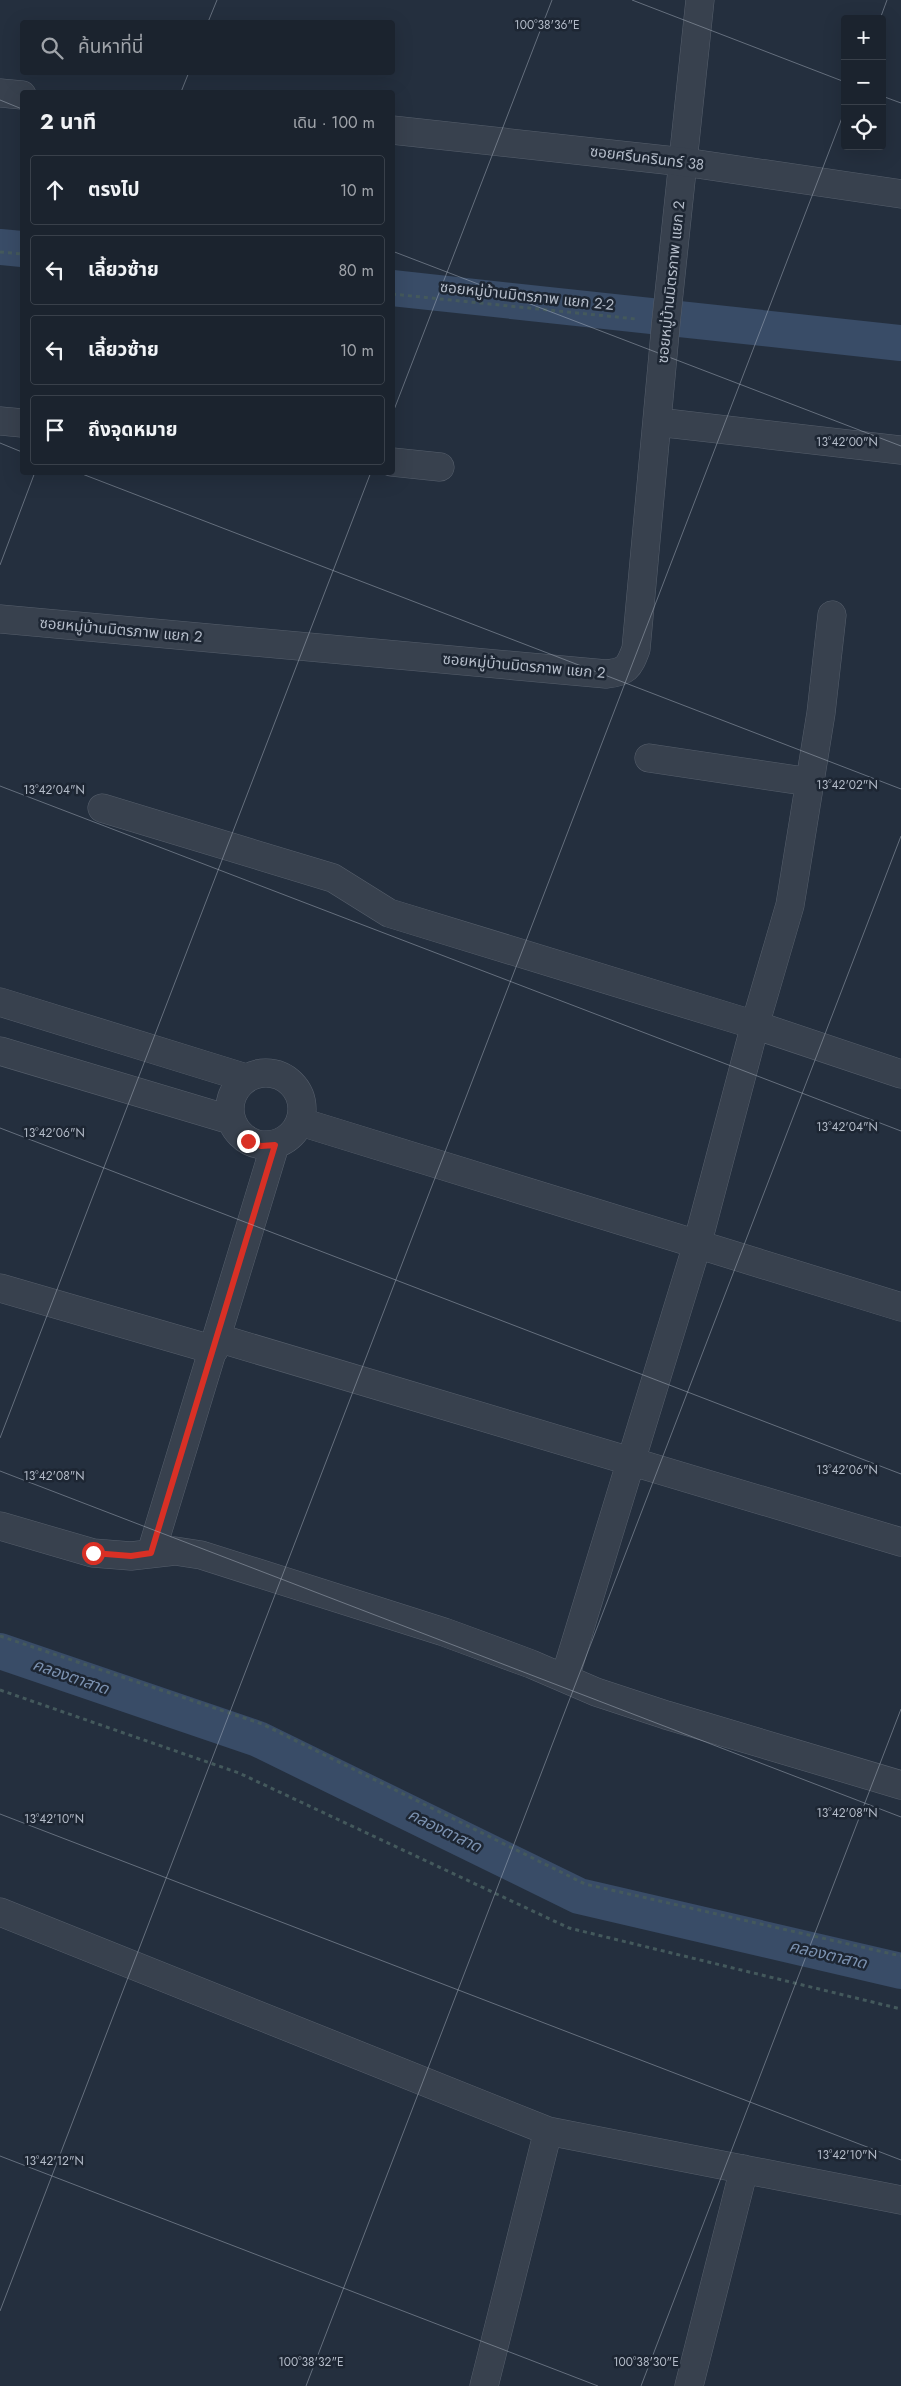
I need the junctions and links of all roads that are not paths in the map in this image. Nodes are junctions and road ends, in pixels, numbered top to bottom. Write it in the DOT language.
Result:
graph roads {
  1 [pos="700,0"];
  2 [pos="0,93"];
  3 [pos="20,95"];
  4 [pos="395,130"];
  5 [pos="684,162"];
  6 [pos="901,194"];
  7 [pos="0,421"];
  8 [pos="657,422"];
  9 [pos="20,423"];
  10 [pos="901,450"];
  11 [pos="395,462"];
  12 [pos="440,467"];
  13 [pos="832,615"];
  14 [pos="0,619"];
  15 [pos="649,758"];
  16 [pos="810,782"];
  17 [pos="102,808"];
  18 [pos="0,1002"];
  19 [pos="755,1025"];
  20 [pos="0,1051"];
  21 [pos="901,1074"];
  22 [pos="246,1078"];
  23 [pos="231,1120"];
  24 [pos="301,1122"];
  25 [pos="275,1145"];
  26 [pos="697,1245"];
  27 [pos="0,1288"];
  28 [pos="901,1307"];
  29 [pos="216,1344"];
  30 [pos="630,1463"];
  31 [pos="0,1526"];
  32 [pos="901,1542"];
  33 [pos="151,1553"];
  34 [pos="565,1677"];
  35 [pos="901,1785"];
  36 [pos="0,1912"];
  37 [pos="548,2131"];
  38 [pos="744,2169"];
  39 [pos="901,2200"];
  40 [pos="484,2386"];
  41 [pos="689,2386"];
  1 -- 5 [label="street, ซอยหมู่บ้านมิตรภาพ แยก 2"];
  2 -- 3 [label="street"];
  4 -- 5 [label="street, ซอยศรีนครินทร์ 38"];
  5 -- 6 [label="street, ซอยศรีนครินทร์ 38"];
  5 -- 8 [label="street, ซอยหมู่บ้านมิตรภาพ แยก 2"];
  7 -- 9 [label="street"];
  8 -- 10 [label="street"];
  8 -- 14 [label="street, ซอยหมู่บ้านมิตรภาพ แยก 2"];
  11 -- 12 [label="street"];
  13 -- 16 [label="street"];
  15 -- 16 [label="street"];
  16 -- 19 [label="street"];
  17 -- 19 [label="street"];
  18 -- 22 [label="street"];
  19 -- 21 [label="street"];
  19 -- 26 [label="street"];
  20 -- 23 [label="street"];
  22 -- 23 [label="street"];
  22 -- 24 [label="street"];
  23 -- 25 [label="street"];
  24 -- 25 [label="street"];
  24 -- 26 [label="street"];
  25 -- 29 [label="street"];
  26 -- 28 [label="street"];
  26 -- 30 [label="street"];
  27 -- 29 [label="street"];
  29 -- 30 [label="street"];
  29 -- 33 [label="street"];
  30 -- 32 [label="street"];
  30 -- 34 [label="street"];
  31 -- 33 [label="street"];
  33 -- 34 [label="street"];
  34 -- 35 [label="street"];
  36 -- 37 [label="street"];
  37 -- 38 [label="street"];
  37 -- 40 [label="street"];
  38 -- 39 [label="street"];
  38 -- 41 [label="street"];
}
